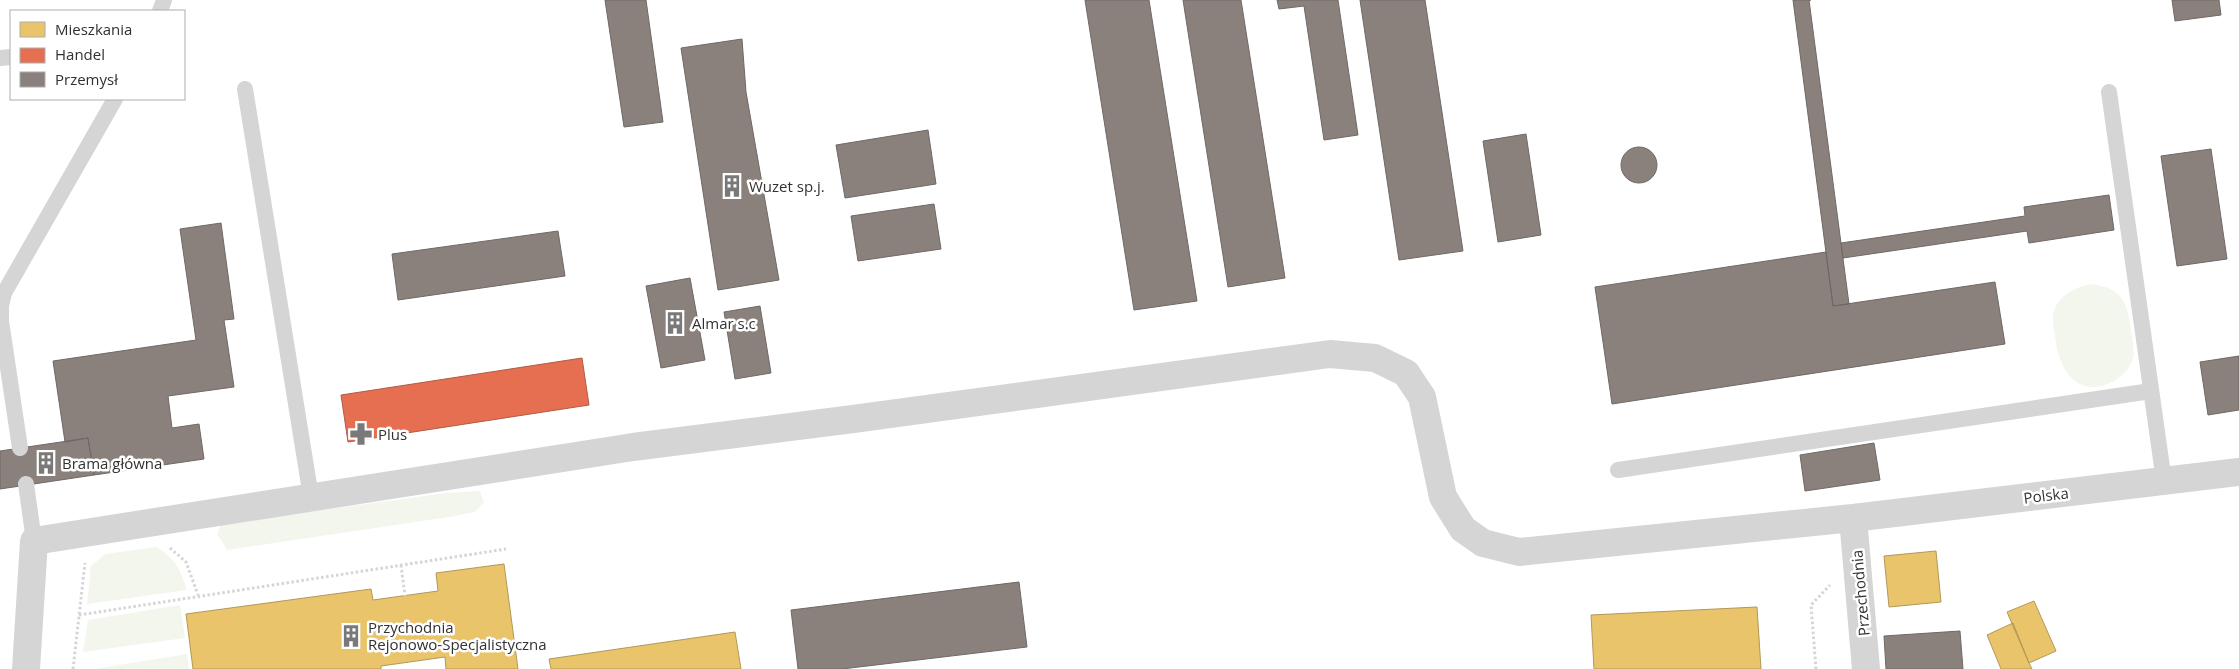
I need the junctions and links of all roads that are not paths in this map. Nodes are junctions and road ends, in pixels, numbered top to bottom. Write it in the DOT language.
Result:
graph roads {
  1 [pos="245,89"];
  2 [pos="2109,92"];
  3 [pos="114,100"];
  4 [pos="2151,390"];
  5 [pos="20,448"];
  6 [pos="1618,470"];
  7 [pos="2239,472"];
  8 [pos="2164,481"];
  9 [pos="26,484"];
  10 [pos="311,497"];
  11 [pos="1853,518"];
  12 [pos="34,541"];
  13 [pos="26,669"];
  14 [pos="1866,669"];
  1 -- 10 [label="lane"];
  2 -- 4 [label="lane"];
  3 -- 5 [label="lane"];
  4 -- 6 [label="lane"];
  4 -- 8 [label="lane"];
  7 -- 8 [label="street, Polska"];
  8 -- 11 [label="street, Polska"];
  9 -- 12 [label="lane"];
  10 -- 11 [label="street, Polska"];
  10 -- 12 [label="street, Polska"];
  11 -- 14 [label="street, Przechodnia"];
  12 -- 13 [label="street"];
}
